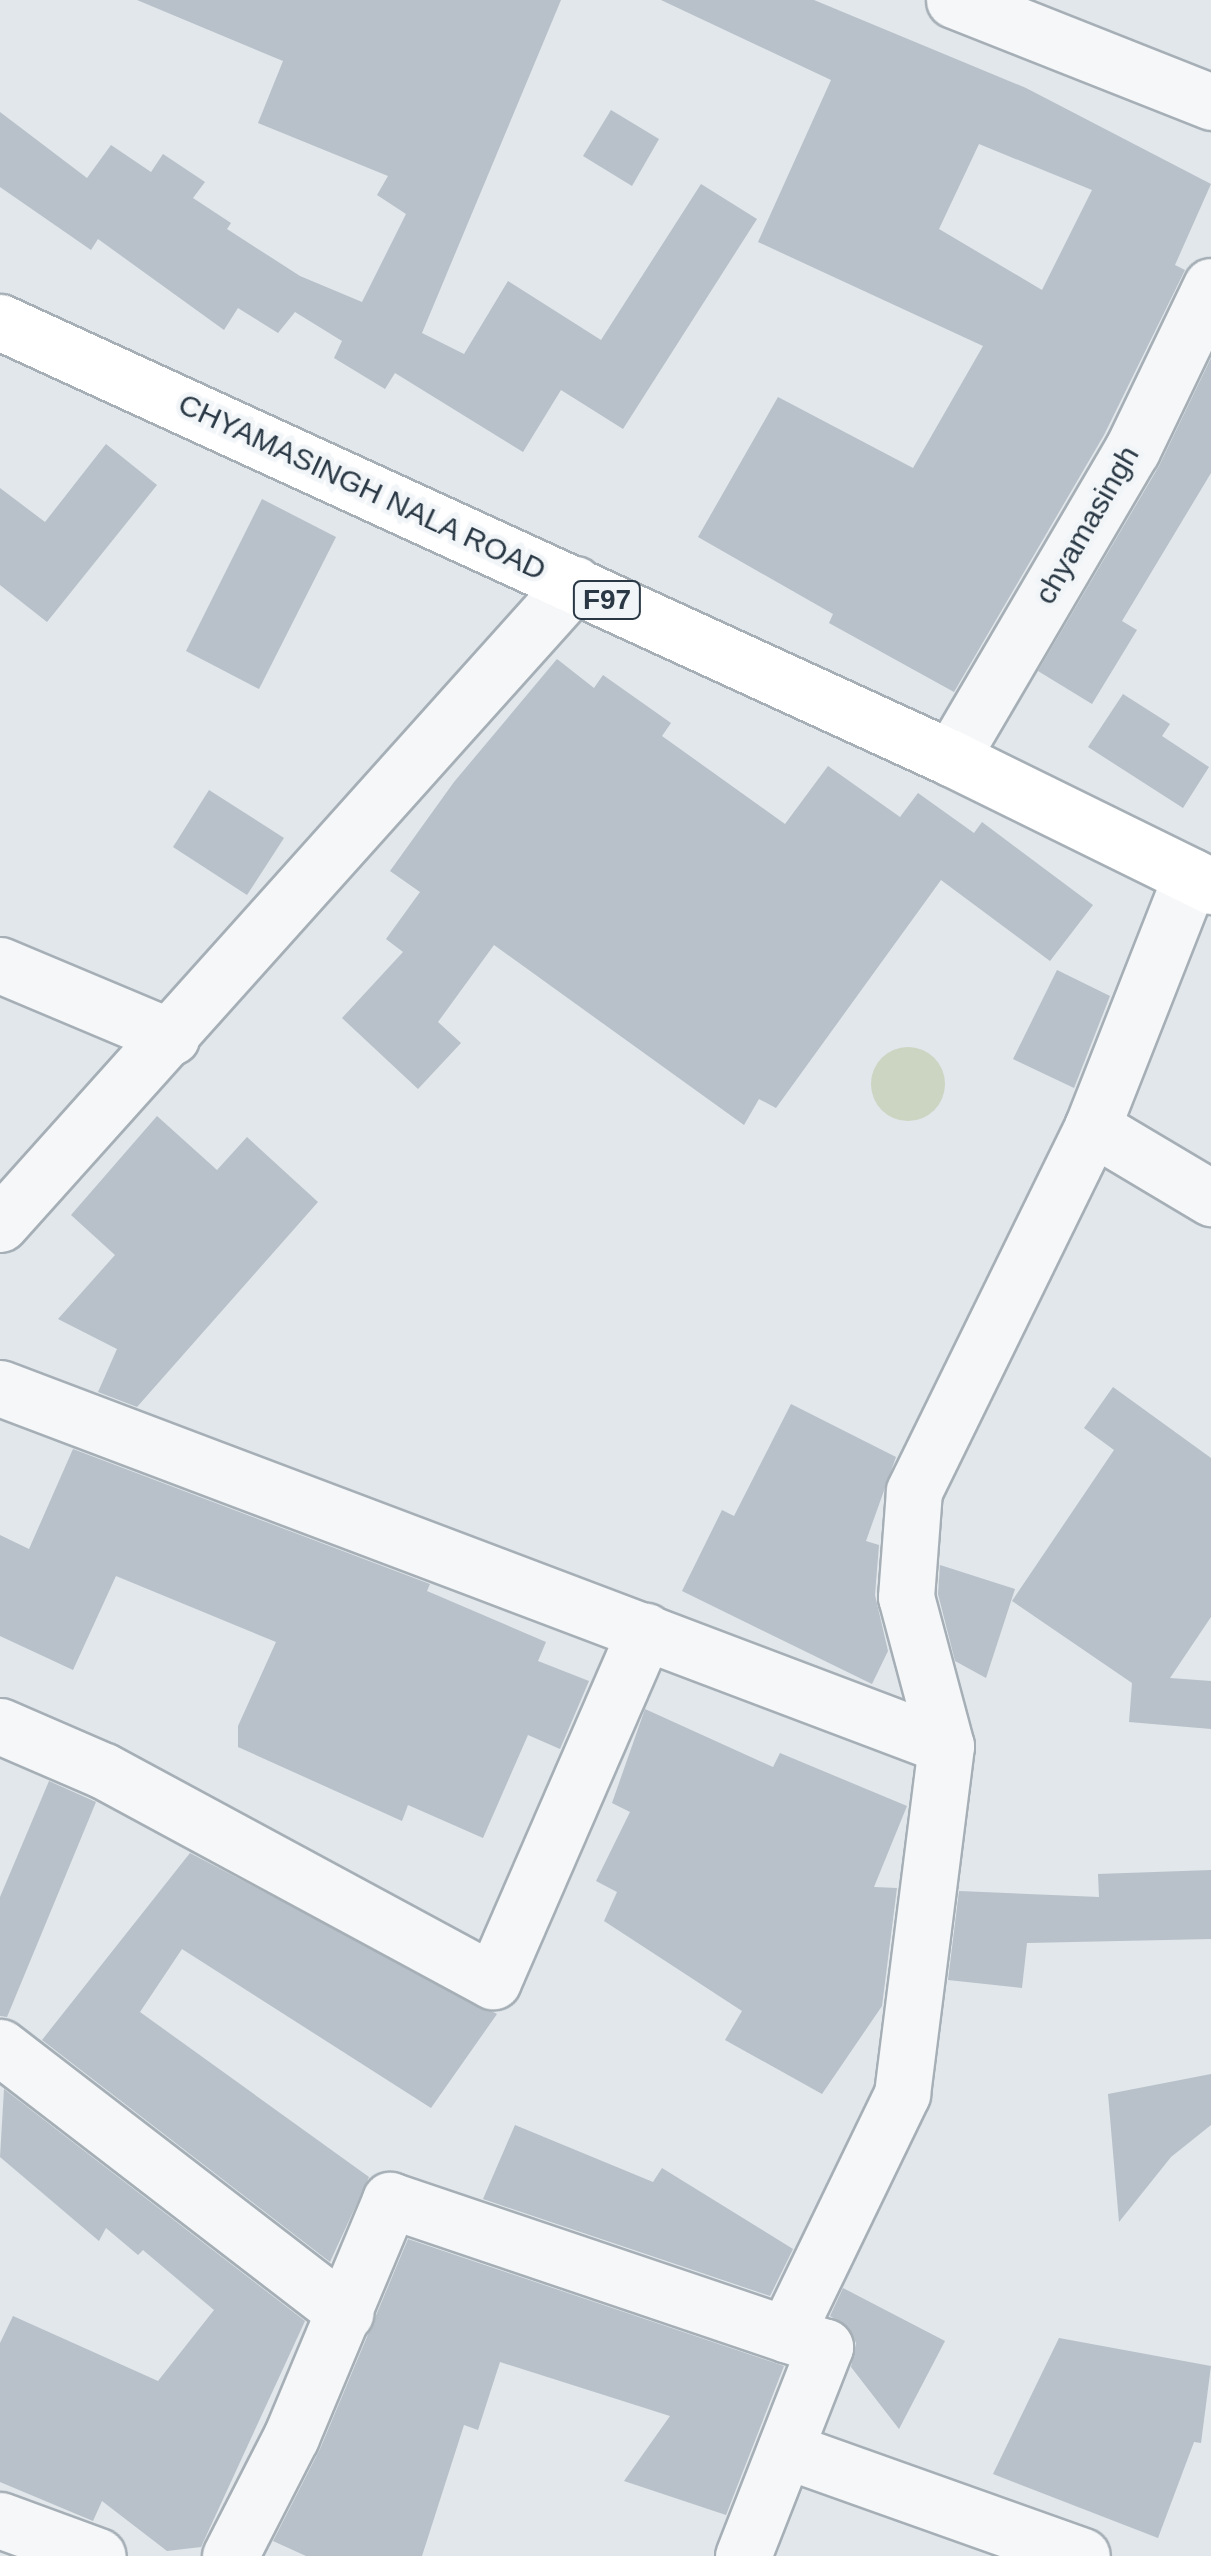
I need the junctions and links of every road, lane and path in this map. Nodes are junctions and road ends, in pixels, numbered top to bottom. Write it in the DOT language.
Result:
graph roads {
  1 [pos="954,0"];
  2 [pos="1211,102"];
  3 [pos="1211,286"];
  4 [pos="0,322"];
  5 [pos="574,584"];
  6 [pos="951,758"];
  7 [pos="1201,881"];
  8 [pos="0,965"];
  9 [pos="171,1037"];
  10 [pos="1092,1127"];
  11 [pos="1211,1198"];
  12 [pos="0,1224"];
  13 [pos="0,1388"];
  14 [pos="644,1631"];
  15 [pos="0,1726"];
  16 [pos="946,1746"];
  17 [pos="0,2048"];
  18 [pos="346,2313"];
  19 [pos="786,2334"];
  20 [pos="785,2450"];
  21 [pos="0,2520"];
  22 [pos="98,2556"];
  23 [pos="230,2556"];
  24 [pos="743,2556"];
  25 [pos="1082,2556"];
  1 -- 2 [label="street"];
  3 -- 6 [label="street, chyamasingh"];
  4 -- 5 [label="main road, CHYAMASINGH NALA ROAD / F97"];
  5 -- 6 [label="main road, CHYAMASINGH NALA ROAD / F97"];
  5 -- 9 [label="street"];
  6 -- 7 [label="main road, CHYAMASINGH NALA ROAD / F97"];
  7 -- 10 [label="street"];
  8 -- 9 [label="street"];
  9 -- 12 [label="street"];
  10 -- 11 [label="street"];
  10 -- 16 [label="street"];
  13 -- 14 [label="street"];
  14 -- 15 [label="street"];
  14 -- 16 [label="street"];
  16 -- 19 [label="street"];
  17 -- 18 [label="street"];
  18 -- 19 [label="street"];
  18 -- 23 [label="street"];
  19 -- 20 [label="street"];
  20 -- 24 [label="street"];
  20 -- 25 [label="street"];
  21 -- 22 [label="street"];
}
